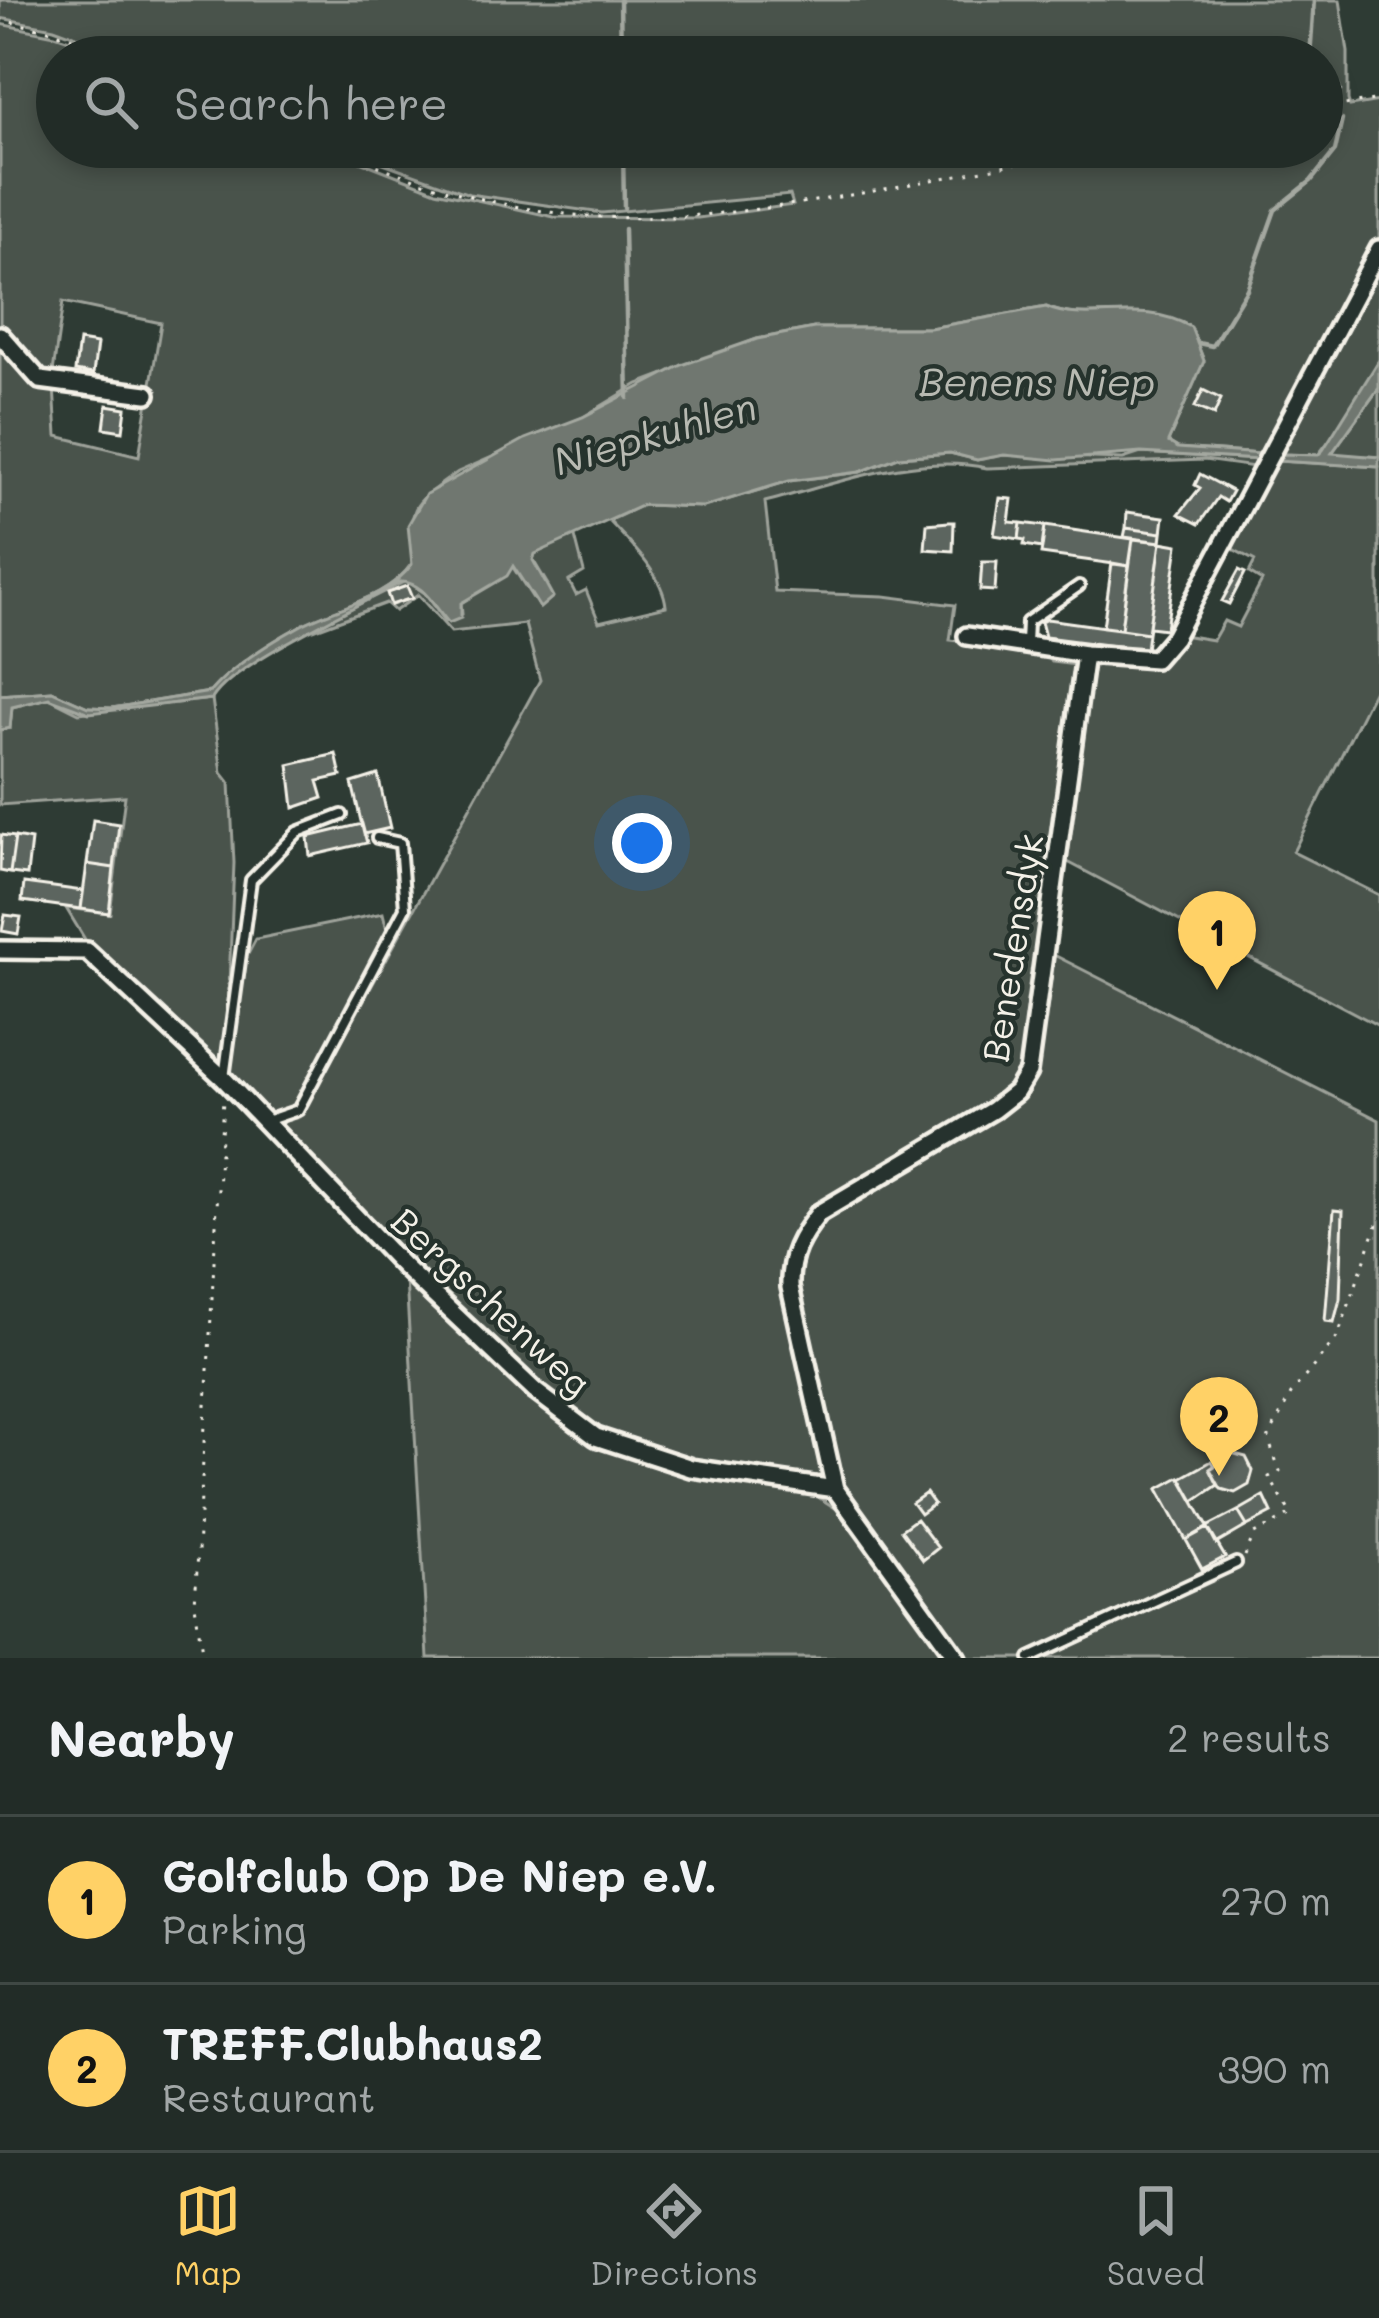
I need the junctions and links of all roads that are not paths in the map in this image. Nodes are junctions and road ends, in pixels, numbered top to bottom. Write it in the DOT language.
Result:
graph roads {
  1 [pos="1379,249"];
  2 [pos="0,335"];
  3 [pos="147,394"];
  4 [pos="1079,586"];
  5 [pos="967,636"];
  6 [pos="1025,645"];
  7 [pos="1084,654"];
  8 [pos="342,815"];
  9 [pos="376,838"];
  10 [pos="0,950"];
  11 [pos="224,1079"];
  12 [pos="264,1121"];
  13 [pos="835,1489"];
  14 [pos="1236,1563"];
  15 [pos="957,1658"];
  16 [pos="1030,1658"];
  1 -- 7 [label="street"];
  2 -- 3 [label="street"];
  4 -- 6 [label="lane"];
  5 -- 6 [label="street"];
  6 -- 7 [label="street"];
  7 -- 13 [label="street, Benedensdyk"];
  8 -- 11 [label="lane"];
  9 -- 12 [label="lane"];
  10 -- 11 [label="street, Bergschenweg"];
  11 -- 12 [label="street, Bergschenweg"];
  12 -- 13 [label="street, Bergschenweg"];
  13 -- 15 [label="street"];
  14 -- 16 [label="lane"];
}
